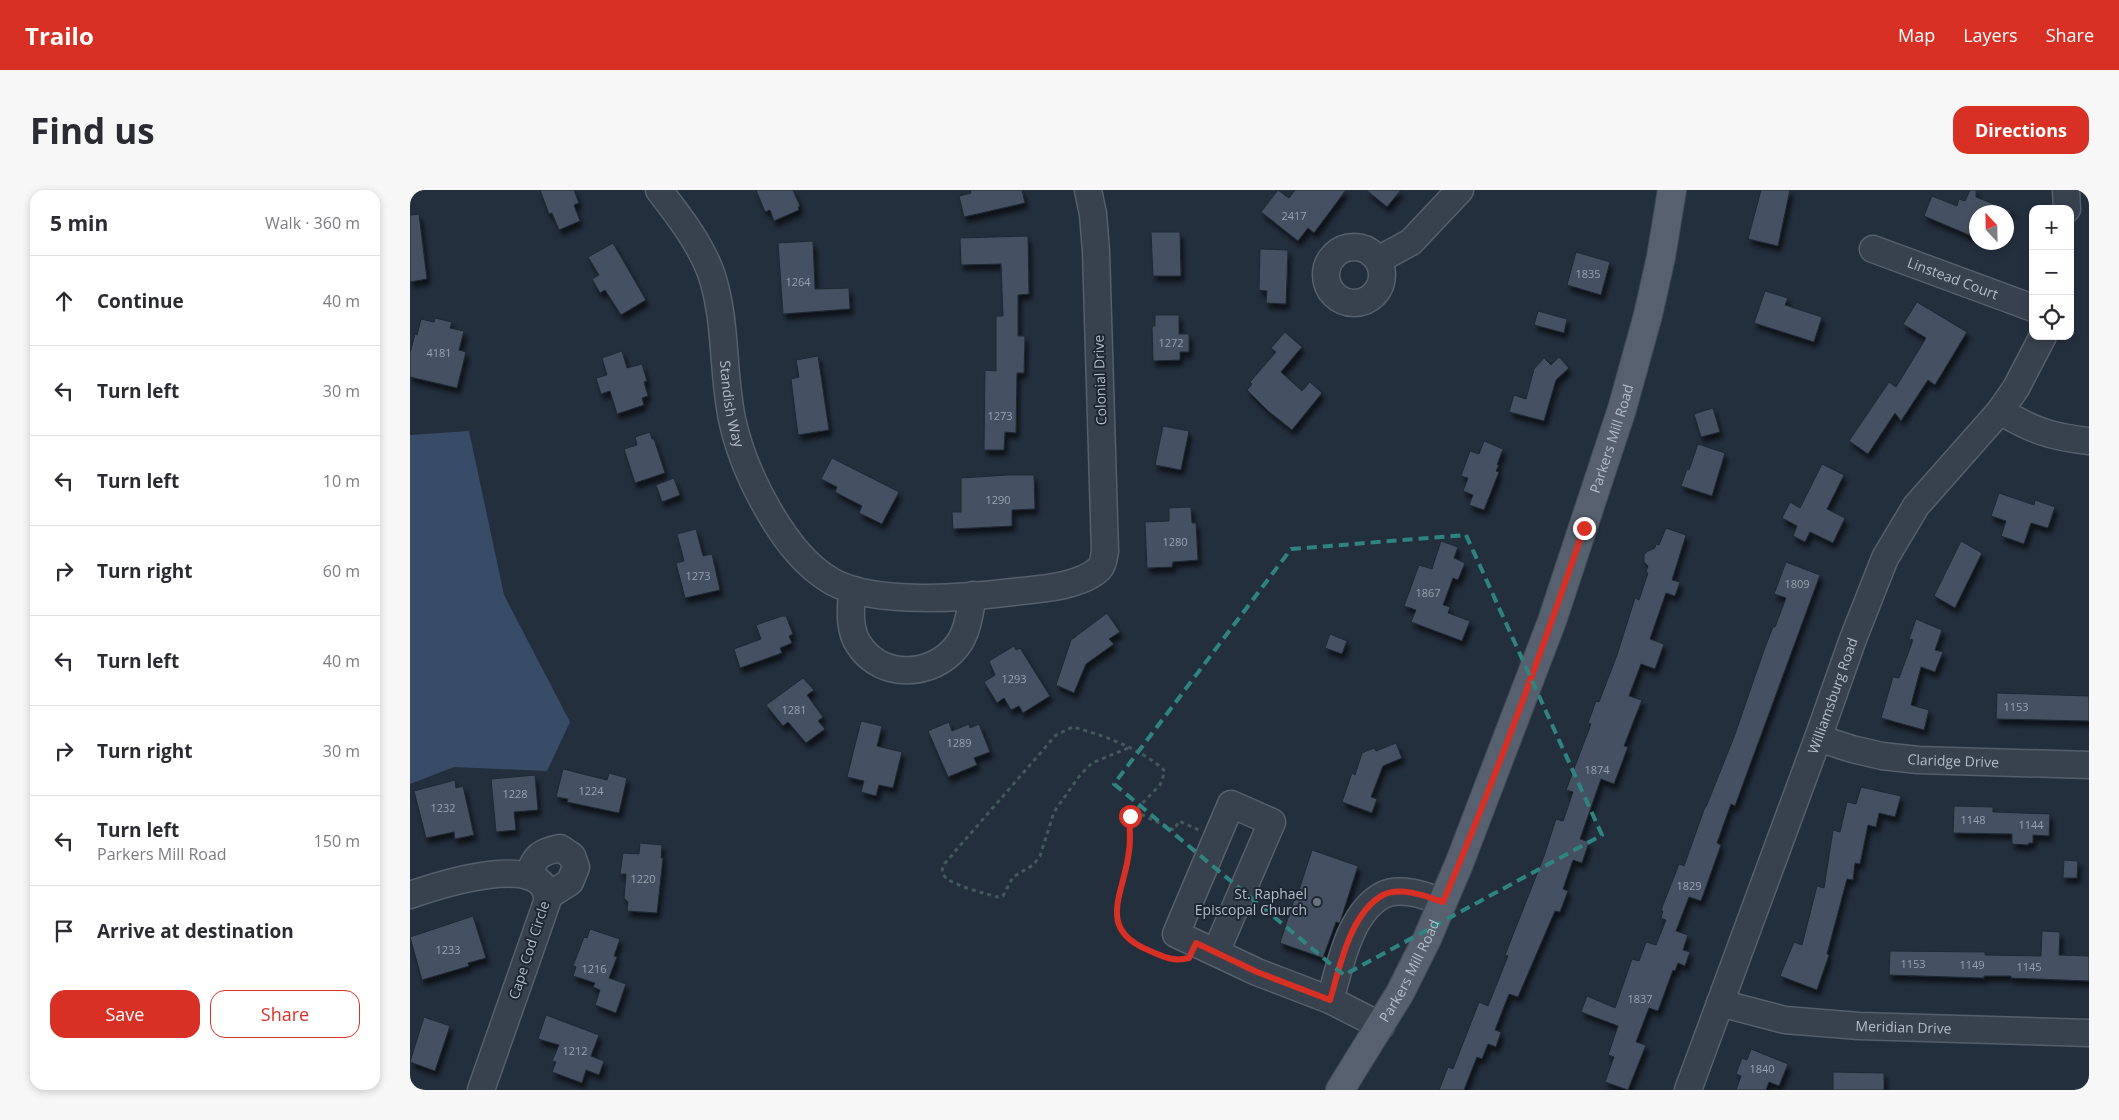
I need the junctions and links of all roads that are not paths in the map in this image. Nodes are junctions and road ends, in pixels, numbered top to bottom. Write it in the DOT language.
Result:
graph roads {
  1 [pos="659,190"];
  2 [pos="1088,190"];
  3 [pos="1460,190"];
  4 [pos="1672,190"];
  5 [pos="2066,190"];
  6 [pos="2067,205"];
  7 [pos="1874,249"];
  8 [pos="1378,260"];
  9 [pos="2029,307"];
  10 [pos="2041,340"];
  11 [pos="2000,411"];
  12 [pos="2089,441"];
  13 [pos="1099,569"];
  14 [pos="852,590"];
  15 [pos="973,595"];
  16 [pos="1818,738"];
  17 [pos="2089,766"];
  18 [pos="528,876"];
  19 [pos="410,895"];
  20 [pos="548,896"];
  21 [pos="1443,902"];
  22 [pos="1206,948"];
  23 [pos="1330,1000"];
  24 [pos="1720,1003"];
  25 [pos="1381,1026"];
  26 [pos="2089,1033"];
  27 [pos="481,1090"];
  28 [pos="1340,1090"];
  29 [pos="1688,1090"];
  1 -- 14 [label="street, Standish Way"];
  2 -- 13 [label="street, Colonial Drive"];
  3 -- 8 [label="street"];
  4 -- 21 [label="main road, Parkers Mill Road"];
  5 -- 6 [label="street"];
  7 -- 9 [label="street, Linstead Court"];
  10 -- 11 [label="street, Williamsburg Road"];
  11 -- 12 [label="street"];
  11 -- 16 [label="street, Williamsburg Road"];
  13 -- 15 [label="street, Standish Way"];
  14 -- 15 [label="street, Standish Way"];
  14 -- 15 [label="street"];
  16 -- 17 [label="street, Claridge Drive"];
  16 -- 24 [label="street, Williamsburg Road"];
  18 -- 19 [label="street"];
  18 -- 20 [label="street, Cape Cod Circle"];
  18 -- 20 [label="street"];
  20 -- 27 [label="street, Cape Cod Circle"];
  21 -- 23 [label="street"];
  21 -- 25 [label="main road, Parkers Mill Road"];
  22 -- 22 [label="street"];
  22 -- 23 [label="street"];
  23 -- 25 [label="street"];
  24 -- 26 [label="street, Meridian Drive"];
  24 -- 29 [label="street, Williamsburg Road"];
  25 -- 28 [label="main road, Parkers Mill Road"];
}
